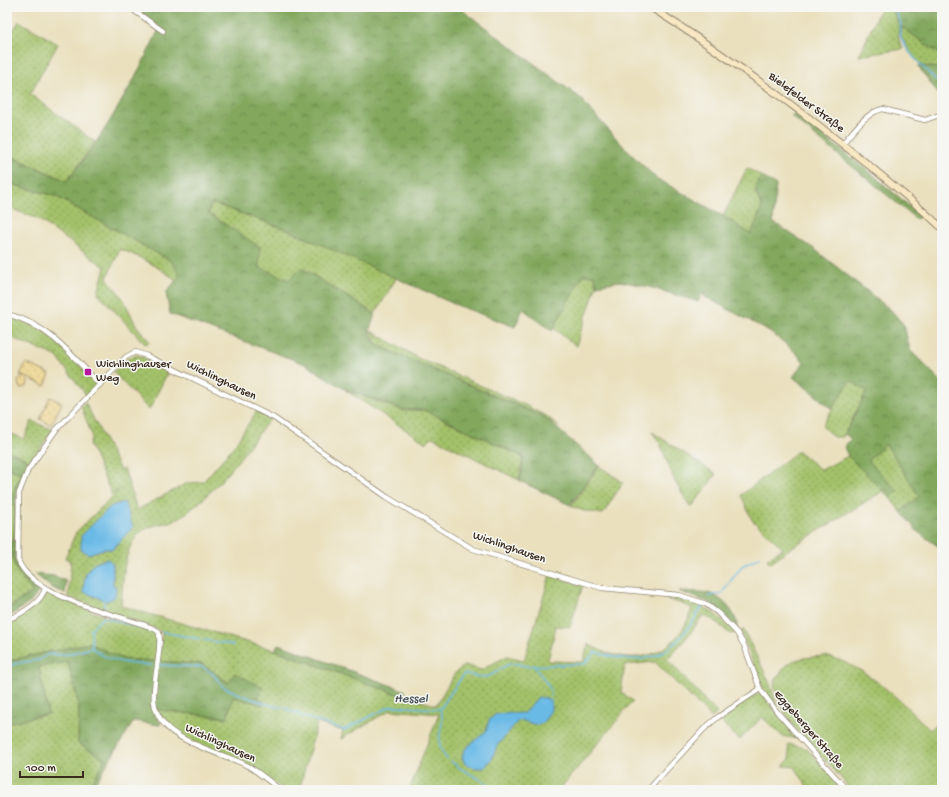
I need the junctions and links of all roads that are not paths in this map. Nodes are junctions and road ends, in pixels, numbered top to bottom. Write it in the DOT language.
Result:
graph roads {
  1 [pos="129,7"];
  2 [pos="650,7"];
  3 [pos="163,31"];
  4 [pos="942,114"];
  5 [pos="842,144"];
  6 [pos="942,228"];
  7 [pos="7,314"];
  8 [pos="100,385"];
  9 [pos="44,589"];
  10 [pos="659,592"];
  11 [pos="7,620"];
  12 [pos="760,689"];
  13 [pos="281,790"];
  14 [pos="648,790"];
  15 [pos="846,790"];
  1 -- 3 [label="street"];
  2 -- 5 [label="main road, Bielefelder Straße"];
  4 -- 5 [label="street"];
  5 -- 6 [label="main road, Bielefelder Straße"];
  7 -- 8 [label="street"];
  8 -- 9 [label="street, Wichlinghausen"];
  8 -- 10 [label="street, Wichlinghausen"];
  9 -- 11 [label="street"];
  9 -- 13 [label="street, Wichlinghausen"];
  10 -- 12 [label="street, Eggeberger Straße"];
  12 -- 14 [label="street"];
  12 -- 15 [label="street, Eggeberger Straße"];
}
